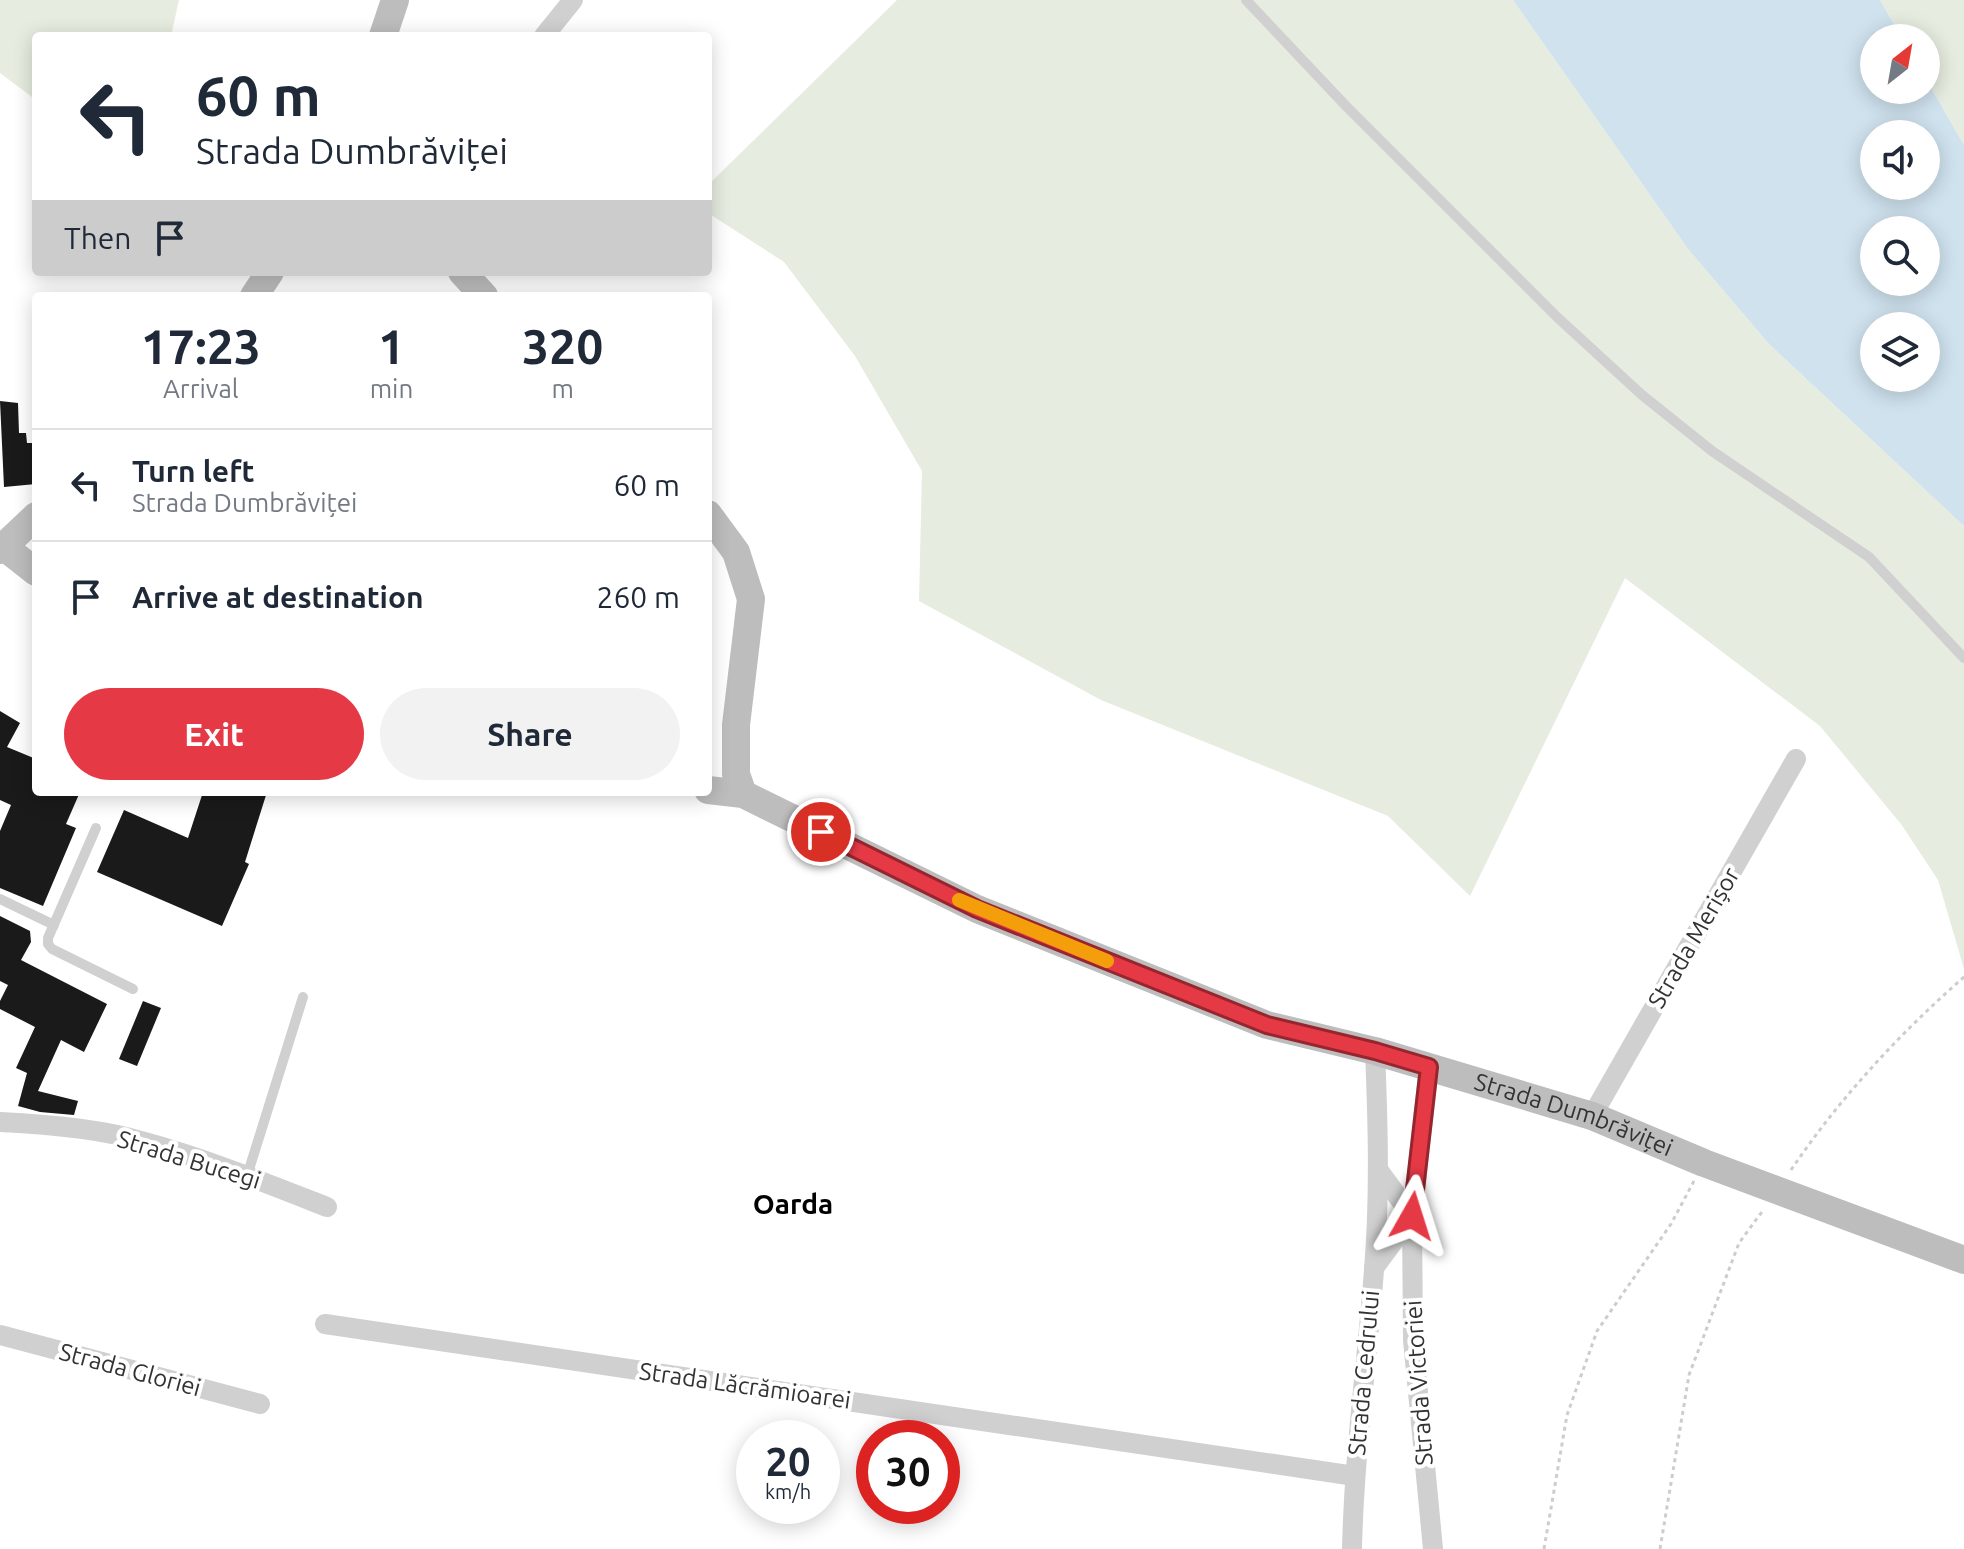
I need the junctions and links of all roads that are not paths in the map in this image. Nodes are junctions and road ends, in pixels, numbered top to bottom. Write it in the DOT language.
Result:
graph roads {
  1 [pos="395,0"];
  2 [pos="573,0"];
  3 [pos="1246,0"];
  4 [pos="384,32"];
  5 [pos="547,32"];
  6 [pos="466,276"];
  7 [pos="480,292"];
  8 [pos="712,519"];
  9 [pos="32,520"];
  10 [pos="2,548"];
  11 [pos="32,569"];
  12 [pos="1964,658"];
  13 [pos="1796,759"];
  14 [pos="712,790"];
  15 [pos="743,794"];
  16 [pos="96,828"];
  17 [pos="0,899"];
  18 [pos="54,925"];
  19 [pos="133,989"];
  20 [pos="303,997"];
  21 [pos="1375,1051"];
  22 [pos="1429,1067"];
  23 [pos="1592,1116"];
  24 [pos="0,1122"];
  25 [pos="1379,1171"];
  26 [pos="247,1176"];
  27 [pos="327,1207"];
  28 [pos="1412,1216"];
  29 [pos="1964,1260"];
  30 [pos="1374,1268"];
  31 [pos="325,1324"];
  32 [pos="0,1335"];
  33 [pos="260,1404"];
  34 [pos="1355,1476"];
  35 [pos="1352,1549"];
  36 [pos="1433,1549"];
  1 -- 4 [label="main road"];
  2 -- 5 [label="street"];
  3 -- 12 [label="lane"];
  6 -- 7 [label="main road"];
  8 -- 15 [label="main road"];
  9 -- 10 [label="main road"];
  10 -- 11 [label="main road"];
  13 -- 23 [label="street, Strada Merișor"];
  14 -- 15 [label="main road, Strada Dumbrăviței"];
  15 -- 21 [label="main road, Strada Dumbrăviței"];
  16 -- 18 [label="lane"];
  17 -- 18 [label="lane"];
  18 -- 19 [label="lane"];
  20 -- 26 [label="lane"];
  21 -- 22 [label="main road, Strada Dumbrăviței"];
  21 -- 25 [label="street"];
  22 -- 23 [label="main road, Strada Dumbrăviței"];
  22 -- 28 [label="street, Strada Victoriei"];
  23 -- 29 [label="main road, Strada Dumbrăviței"];
  24 -- 26 [label="street, Strada Bucegi"];
  25 -- 28 [label="street"];
  25 -- 30 [label="street"];
  26 -- 27 [label="street, Strada Bucegi"];
  28 -- 30 [label="street, Strada Cedrului"];
  28 -- 36 [label="street, Strada Victoriei"];
  30 -- 34 [label="street, Strada Cedrului"];
  31 -- 34 [label="street, Strada Lăcrămioarei"];
  32 -- 33 [label="street, Strada Gloriei"];
  34 -- 35 [label="street, Strada Cedrului"];
}
